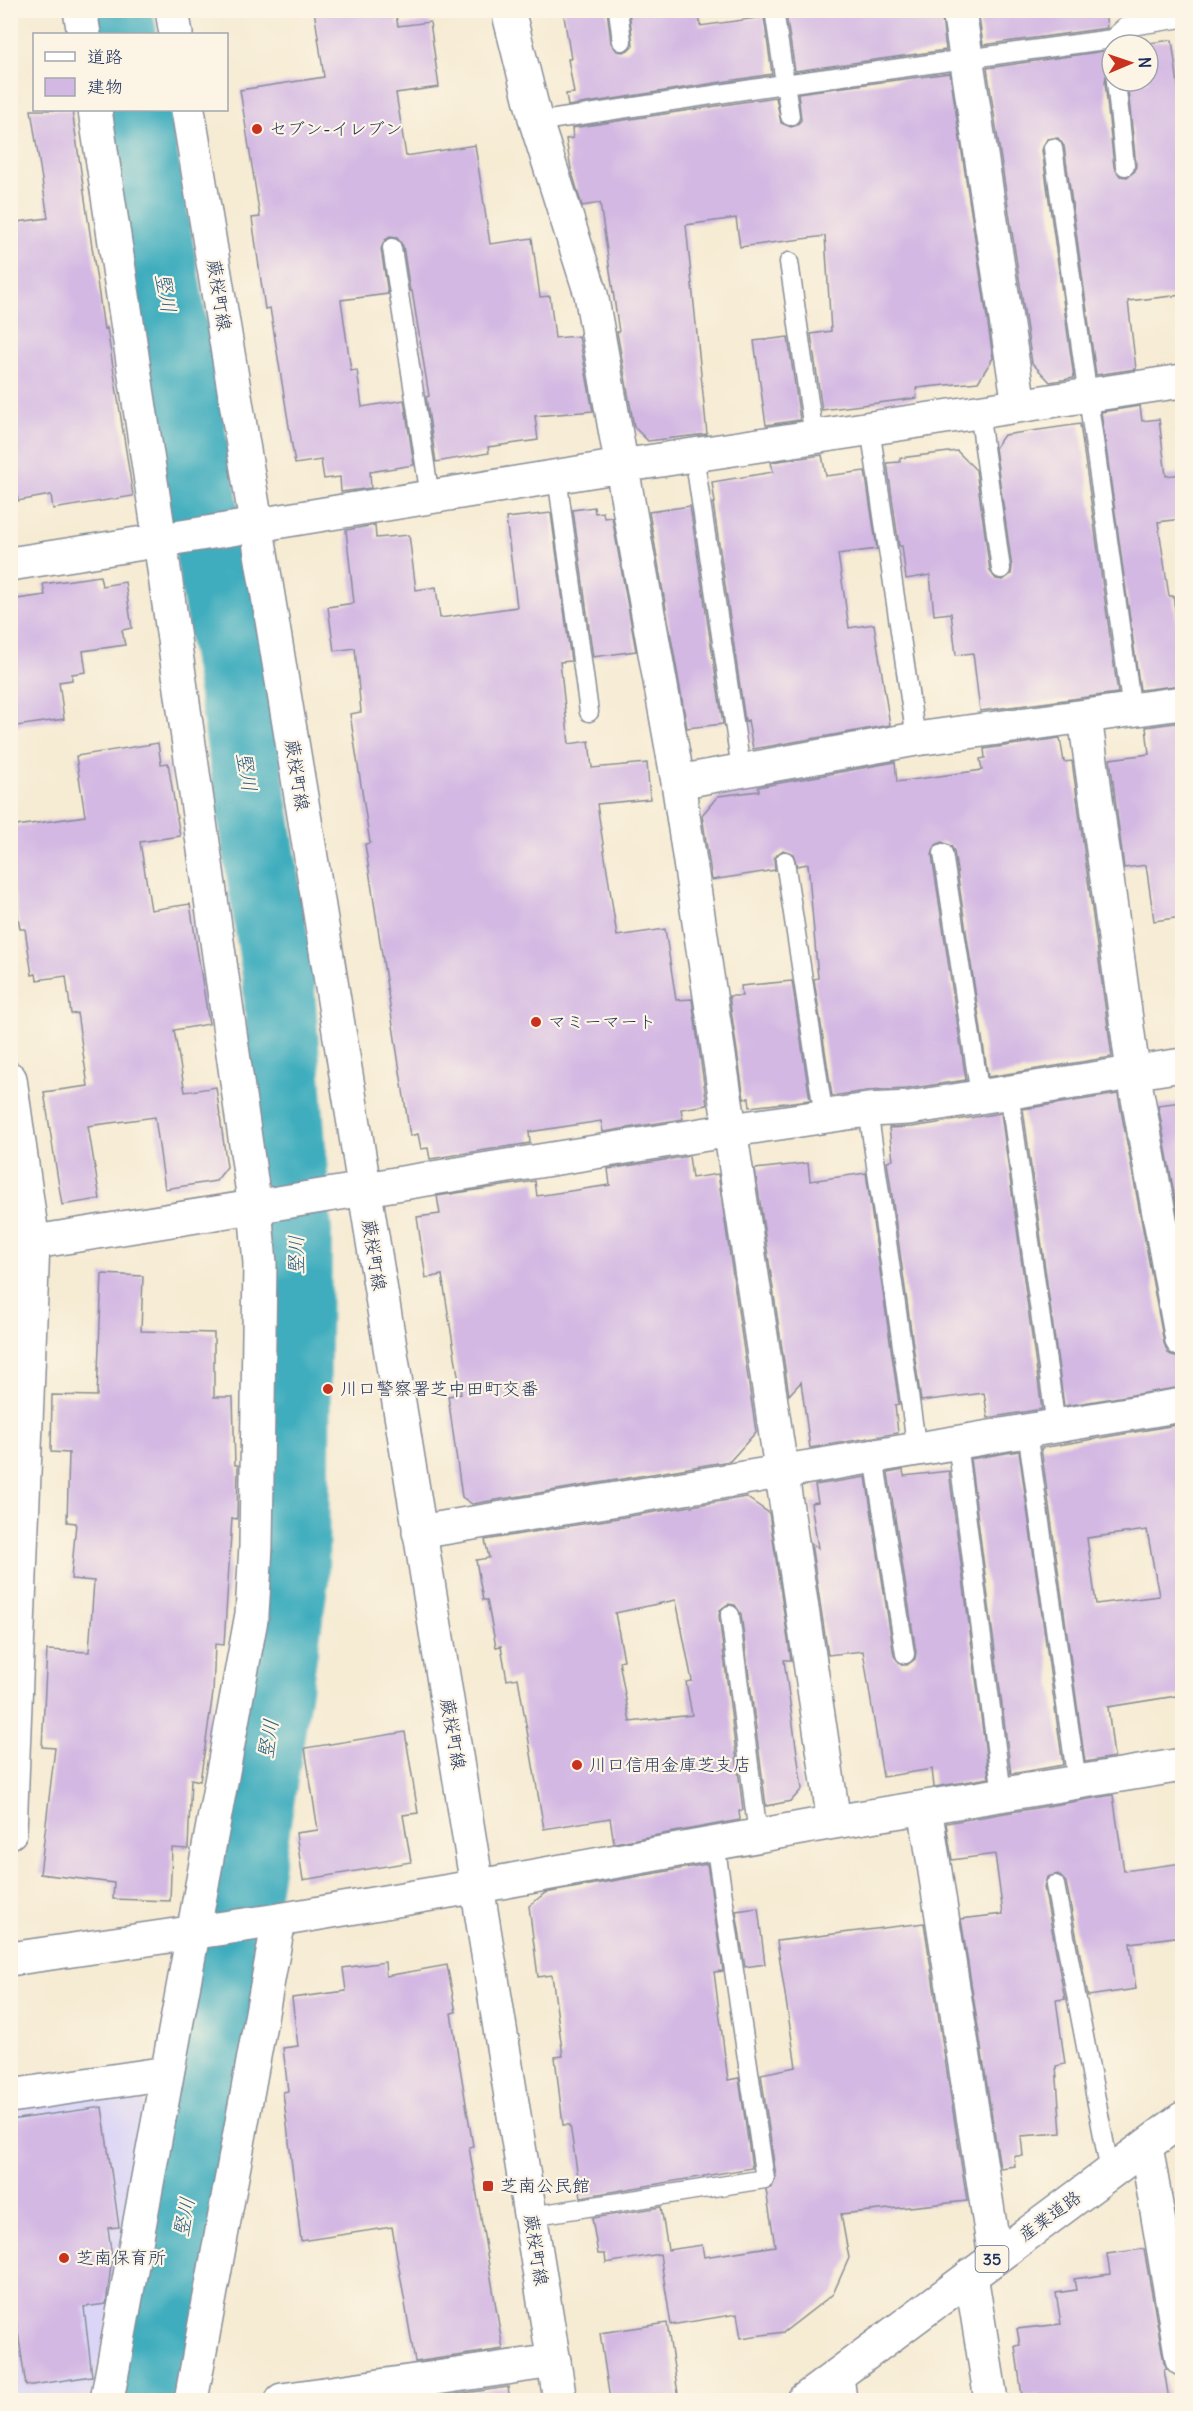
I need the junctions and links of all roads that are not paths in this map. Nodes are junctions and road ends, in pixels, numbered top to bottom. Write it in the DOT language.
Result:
graph roads {
  1 [pos="80,10"];
  2 [pos="172,10"];
  3 [pos="508,10"];
  4 [pos="618,10"];
  5 [pos="774,10"];
  6 [pos="959,10"];
  7 [pos="1182,18"];
  8 [pos="1118,30"];
  9 [pos="84,33"];
  10 [pos="176,33"];
  11 [pos="622,41"];
  12 [pos="966,59"];
  13 [pos="784,84"];
  14 [pos="1117,93"];
  15 [pos="95,111"];
  16 [pos="188,111"];
  17 [pos="790,116"];
  18 [pos="536,122"];
  19 [pos="1053,148"];
  20 [pos="1125,166"];
  21 [pos="392,248"];
  22 [pos="789,262"];
  23 [pos="1182,381"];
  24 [pos="1088,395"];
  25 [pos="1019,405"];
  26 [pos="979,411"];
  27 [pos="870,428"];
  28 [pos="814,436"];
  29 [pos="694,455"];
  30 [pos="621,466"];
  31 [pos="556,476"];
  32 [pos="430,497"];
  33 [pos="248,526"];
  34 [pos="170,539"];
  35 [pos="10,564"];
  36 [pos="1001,569"];
  37 [pos="1182,703"];
  38 [pos="1132,711"];
  39 [pos="589,712"];
  40 [pos="1084,717"];
  41 [pos="916,740"];
  42 [pos="741,769"];
  43 [pos="678,782"];
  44 [pos="943,853"];
  45 [pos="785,861"];
  46 [pos="1182,1065"];
  47 [pos="1132,1071"];
  48 [pos="10,1079"];
  49 [pos="994,1094"];
  50 [pos="868,1110"];
  51 [pos="825,1117"];
  52 [pos="732,1130"];
  53 [pos="349,1193"];
  54 [pos="263,1207"];
  55 [pos="22,1245"];
  56 [pos="1182,1340"];
  57 [pos="1182,1405"];
  58 [pos="1042,1429"];
  59 [pos="957,1443"];
  60 [pos="917,1450"];
  61 [pos="874,1457"];
  62 [pos="783,1473"];
  63 [pos="419,1532"];
  64 [pos="730,1615"];
  65 [pos="905,1654"];
  66 [pos="1182,1765"];
  67 [pos="1077,1782"];
  68 [pos="1002,1794"];
  69 [pos="925,1807"];
  70 [pos="834,1822"];
  71 [pos="10,1832"];
  72 [pos="758,1835"];
  73 [pos="715,1843"];
  74 [pos="1055,1885"];
  75 [pos="479,1886"];
  76 [pos="272,1921"];
  77 [pos="202,1931"];
  78 [pos="10,1959"];
  79 [pos="167,2073"];
  80 [pos="10,2096"];
  81 [pos="1182,2119"];
  82 [pos="1146,2146"];
  83 [pos="1110,2172"];
  84 [pos="531,2216"];
  85 [pos="983,2266"];
  86 [pos="1182,2359"];
  87 [pos="554,2361"];
  88 [pos="838,2388"];
  89 [pos="107,2400"];
  90 [pos="191,2400"];
  91 [pos="282,2400"];
  92 [pos="560,2400"];
  93 [pos="804,2400"];
  94 [pos="991,2400"];
  1 -- 9 [label="street"];
  2 -- 10 [label="street"];
  3 -- 18 [label="street"];
  4 -- 11 [label="lane"];
  5 -- 13 [label="lane"];
  6 -- 12 [label="street"];
  7 -- 8 [label="lane"];
  8 -- 12 [label="lane"];
  12 -- 13 [label="lane"];
  12 -- 25 [label="street"];
  13 -- 17 [label="lane"];
  13 -- 18 [label="lane"];
  14 -- 20 [label="lane"];
  15 -- 34 [label="street"];
  16 -- 33 [label="street, 蕨桜町線"];
  18 -- 30 [label="street"];
  19 -- 24 [label="lane"];
  21 -- 32 [label="lane"];
  22 -- 28 [label="lane"];
  23 -- 24 [label="street"];
  24 -- 25 [label="street"];
  24 -- 38 [label="lane"];
  25 -- 26 [label="street"];
  26 -- 27 [label="street"];
  26 -- 36 [label="lane"];
  27 -- 28 [label="street"];
  27 -- 41 [label="lane"];
  28 -- 29 [label="street"];
  29 -- 30 [label="street"];
  29 -- 42 [label="lane"];
  30 -- 31 [label="street"];
  30 -- 43 [label="street"];
  31 -- 32 [label="street"];
  31 -- 39 [label="lane"];
  32 -- 33 [label="street"];
  33 -- 34 [label="street"];
  33 -- 53 [label="street, 蕨桜町線"];
  34 -- 35 [label="street"];
  34 -- 54 [label="street"];
  37 -- 38 [label="street"];
  38 -- 40 [label="street"];
  40 -- 41 [label="street"];
  40 -- 47 [label="street"];
  41 -- 42 [label="street"];
  42 -- 43 [label="street"];
  43 -- 52 [label="street"];
  44 -- 49 [label="lane"];
  45 -- 51 [label="lane"];
  46 -- 47 [label="street"];
  47 -- 49 [label="street"];
  47 -- 56 [label="street"];
  48 -- 55 [label="street"];
  49 -- 50 [label="street"];
  49 -- 58 [label="lane"];
  50 -- 51 [label="street"];
  50 -- 60 [label="lane"];
  51 -- 52 [label="street"];
  52 -- 53 [label="street"];
  52 -- 62 [label="street"];
  53 -- 54 [label="street"];
  53 -- 63 [label="street, 蕨桜町線"];
  54 -- 55 [label="street"];
  54 -- 77 [label="street"];
  55 -- 71 [label="street"];
  57 -- 58 [label="street"];
  58 -- 59 [label="street"];
  58 -- 67 [label="lane"];
  59 -- 60 [label="street"];
  59 -- 68 [label="lane"];
  60 -- 61 [label="street"];
  61 -- 62 [label="street"];
  61 -- 65 [label="lane"];
  62 -- 63 [label="street"];
  62 -- 70 [label="street"];
  63 -- 75 [label="street, 蕨桜町線"];
  64 -- 72 [label="lane"];
  66 -- 67 [label="street"];
  67 -- 68 [label="street"];
  68 -- 69 [label="street"];
  69 -- 70 [label="street"];
  69 -- 85 [label="street"];
  70 -- 72 [label="street"];
  72 -- 73 [label="street"];
  73 -- 75 [label="street"];
  73 -- 84 [label="lane"];
  74 -- 83 [label="lane"];
  75 -- 76 [label="street"];
  75 -- 84 [label="street, 蕨桜町線"];
  76 -- 77 [label="street"];
  76 -- 90 [label="street"];
  77 -- 78 [label="street"];
  77 -- 79 [label="street"];
  79 -- 80 [label="street"];
  79 -- 89 [label="street"];
  81 -- 82 [label="street, 産業道路 / 35"];
  82 -- 83 [label="street, 産業道路 / 35"];
  82 -- 86 [label="street"];
  83 -- 85 [label="street, 産業道路 / 35"];
  84 -- 87 [label="street, 蕨桜町線"];
  85 -- 88 [label="street, 産業道路 / 35"];
  85 -- 94 [label="street"];
  87 -- 91 [label="street"];
  87 -- 92 [label="street, 蕨桜町線"];
  88 -- 93 [label="street, 産業道路 / 35"];
}
